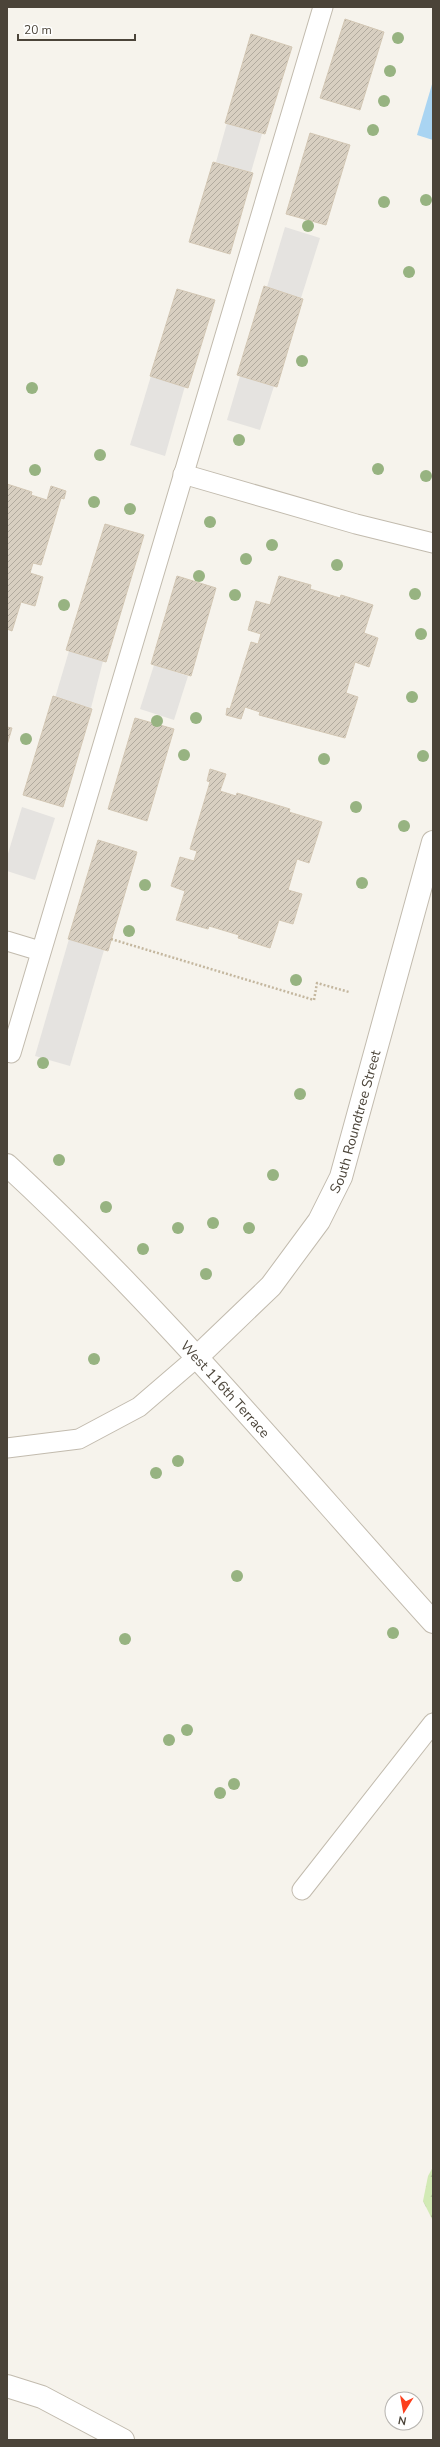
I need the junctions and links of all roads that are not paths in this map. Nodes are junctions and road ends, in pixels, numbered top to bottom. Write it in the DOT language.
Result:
graph roads {
  1 [pos="323,7"];
  2 [pos="183,474"];
  3 [pos="433,543"];
  4 [pos="433,842"];
  5 [pos="7,940"];
  6 [pos="40,951"];
  7 [pos="11,1053"];
  8 [pos="7,1165"];
  9 [pos="196,1358"];
  10 [pos="7,1448"];
  11 [pos="433,1622"];
  12 [pos="433,1723"];
  13 [pos="302,1890"];
  14 [pos="7,2386"];
  15 [pos="122,2440"];
  1 -- 2 [label="lane"];
  2 -- 3 [label="lane"];
  2 -- 6 [label="lane"];
  4 -- 9 [label="street, South Roundtree Street"];
  5 -- 6 [label="lane"];
  6 -- 7 [label="lane"];
  8 -- 9 [label="street, West 116th Terrace"];
  9 -- 10 [label="lane"];
  9 -- 11 [label="street, West 116th Terrace"];
  12 -- 13 [label="lane"];
  14 -- 15 [label="street"];
}
